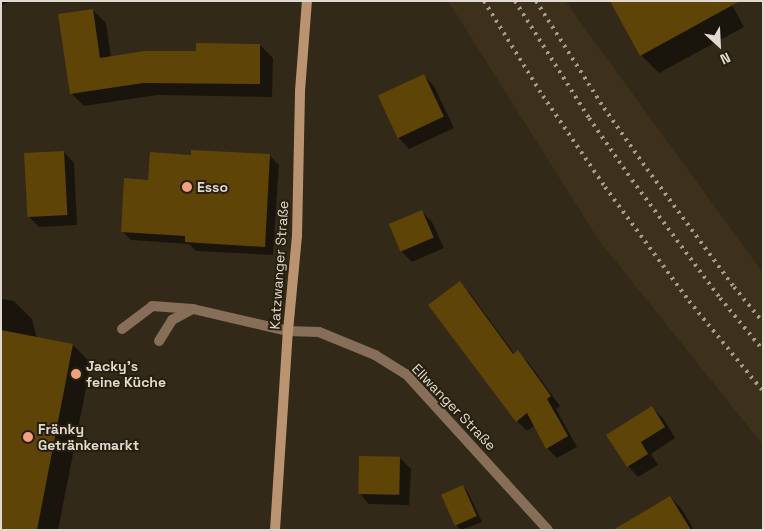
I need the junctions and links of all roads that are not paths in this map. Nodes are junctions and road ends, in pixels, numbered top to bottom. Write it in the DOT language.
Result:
graph roads {
  1 [pos="306,1"];
  2 [pos="193,310"];
  3 [pos="122,329"];
  4 [pos="288,330"];
  5 [pos="159,341"];
  6 [pos="276,530"];
  7 [pos="548,530"];
  1 -- 4 [label="main road, Katzwanger Straße"];
  2 -- 3 [label="street, Ellwanger Straße"];
  2 -- 4 [label="street, Ellwanger Straße"];
  2 -- 5 [label="street"];
  4 -- 6 [label="main road, Katzwanger Straße"];
  4 -- 7 [label="street, Ellwanger Straße"];
}
